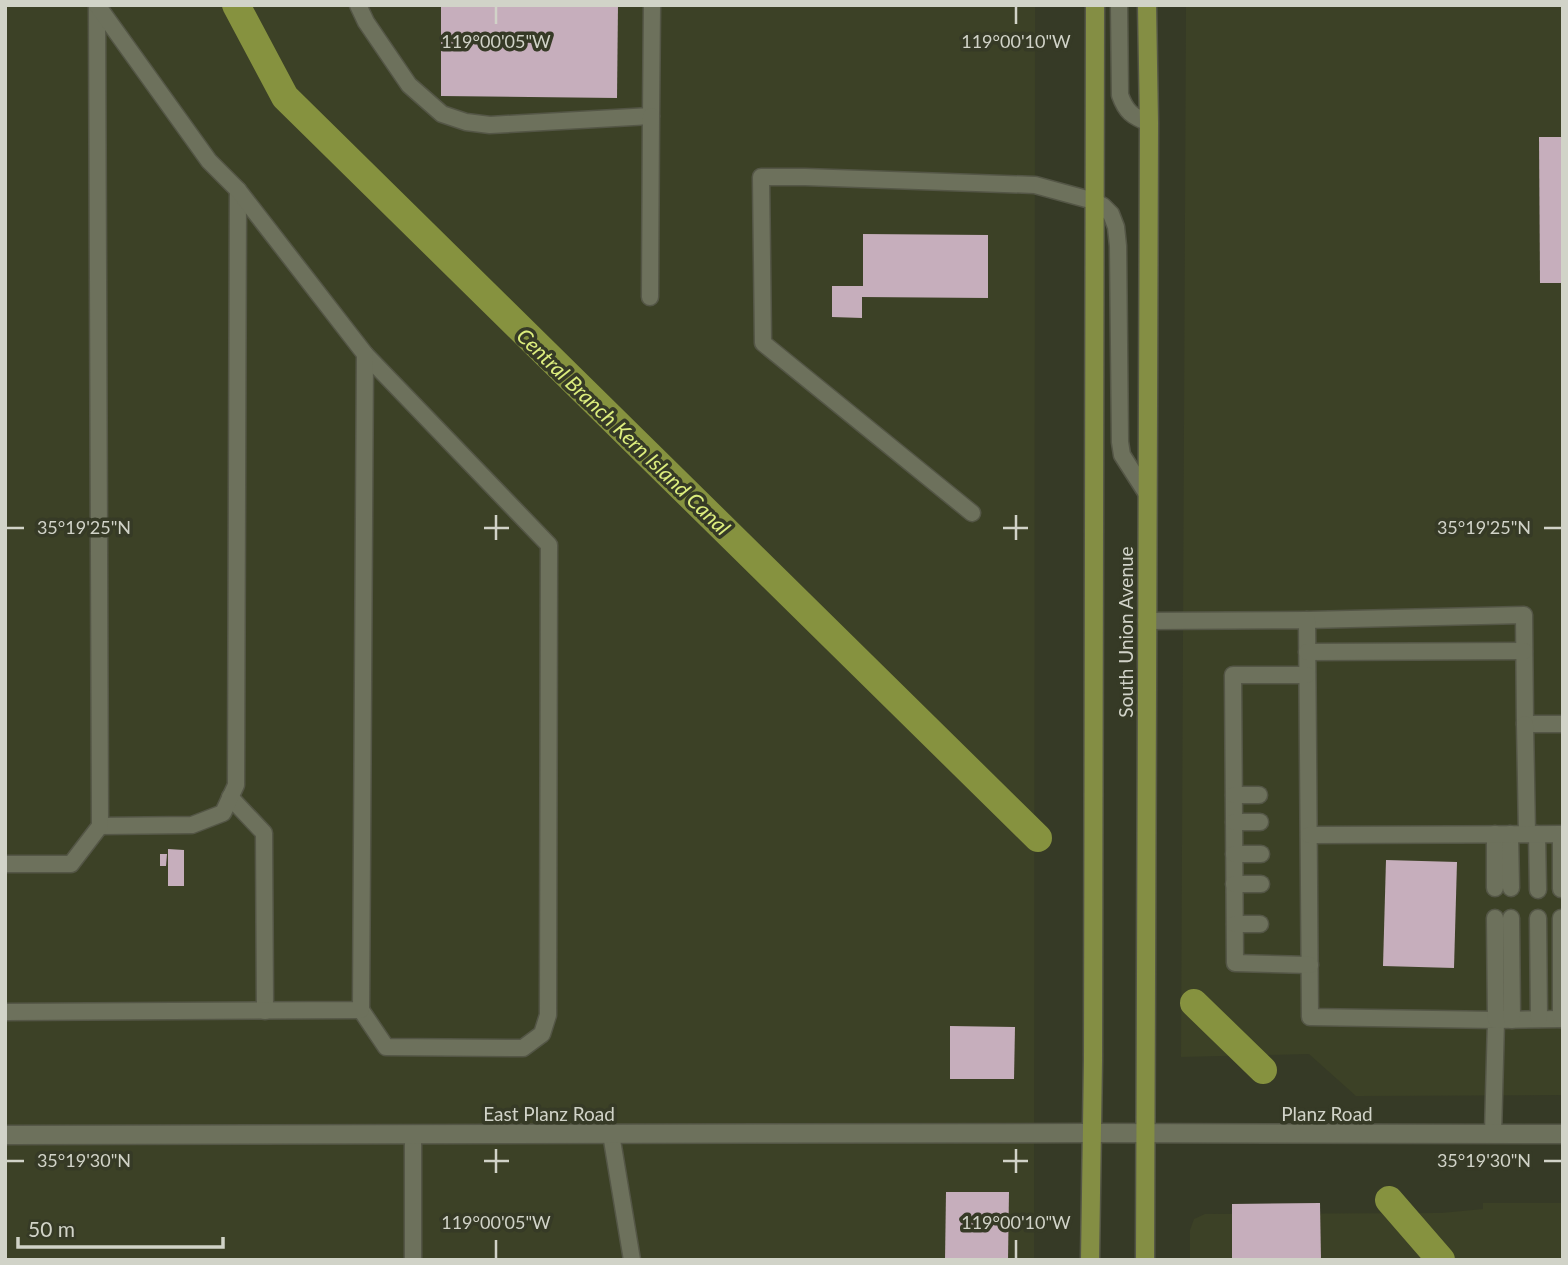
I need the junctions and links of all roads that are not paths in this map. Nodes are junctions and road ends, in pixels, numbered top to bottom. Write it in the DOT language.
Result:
graph roads {
  1 [pos="97,5"];
  2 [pos="358,5"];
  3 [pos="652,5"];
  4 [pos="1094,5"];
  5 [pos="1119,5"];
  6 [pos="1147,5"];
  7 [pos="651,116"];
  8 [pos="1149,123"];
  9 [pos="238,190"];
  10 [pos="1094,201"];
  11 [pos="650,297"];
  12 [pos="365,354"];
  13 [pos="1147,494"];
  14 [pos="972,513"];
  15 [pos="1307,620"];
  16 [pos="1146,621"];
  17 [pos="1524,651"];
  18 [pos="1307,652"];
  19 [pos="1307,675"];
  20 [pos="1525,724"];
  21 [pos="1563,724"];
  22 [pos="1234,795"];
  23 [pos="1259,795"];
  24 [pos="230,797"];
  25 [pos="1234,822"];
  26 [pos="1260,822"];
  27 [pos="100,826"];
  28 [pos="1305,827"];
  29 [pos="1502,834"];
  30 [pos="1532,834"];
  31 [pos="1234,854"];
  32 [pos="1261,854"];
  33 [pos="5,864"];
  34 [pos="1234,884"];
  35 [pos="1261,884"];
  36 [pos="1503,888"];
  37 [pos="1562,889"];
  38 [pos="1538,890"];
  39 [pos="1503,918"];
  40 [pos="1538,918"];
  41 [pos="1562,918"];
  42 [pos="1235,924"];
  43 [pos="1260,924"];
  44 [pos="1310,965"];
  45 [pos="361,1010"];
  46 [pos="265,1011"];
  47 [pos="5,1012"];
  48 [pos="1539,1019"];
  49 [pos="1562,1019"];
  50 [pos="1504,1020"];
  51 [pos="1092,1133"];
  52 [pos="413,1134"];
  53 [pos="611,1134"];
  54 [pos="1145,1134"];
  55 [pos="1493,1134"];
  56 [pos="1563,1134"];
  57 [pos="5,1135"];
  58 [pos="413,1260"];
  59 [pos="632,1260"];
  60 [pos="1090,1260"];
  61 [pos="1145,1260"];
  1 -- 9 [label="lane"];
  1 -- 27 [label="lane"];
  2 -- 7 [label="lane"];
  3 -- 7 [label="lane"];
  4 -- 10 [label="main road, South Union Avenue"];
  5 -- 8 [label="lane"];
  6 -- 8 [label="main road, South Union Avenue"];
  7 -- 11 [label="lane"];
  8 -- 13 [label="main road, South Union Avenue"];
  9 -- 12 [label="lane"];
  9 -- 24 [label="lane"];
  10 -- 13 [label="lane"];
  10 -- 14 [label="lane"];
  10 -- 51 [label="main road, South Union Avenue"];
  12 -- 45 [label="lane"];
  12 -- 45 [label="lane"];
  13 -- 16 [label="main road, South Union Avenue"];
  15 -- 16 [label="lane"];
  15 -- 17 [label="lane"];
  15 -- 18 [label="lane"];
  16 -- 54 [label="main road, South Union Avenue"];
  17 -- 18 [label="lane"];
  17 -- 20 [label="lane"];
  18 -- 19 [label="lane"];
  19 -- 22 [label="lane"];
  19 -- 28 [label="lane"];
  20 -- 21 [label="lane"];
  20 -- 30 [label="lane"];
  22 -- 23 [label="lane"];
  22 -- 25 [label="lane"];
  24 -- 27 [label="lane"];
  24 -- 46 [label="lane"];
  25 -- 26 [label="lane"];
  25 -- 31 [label="lane"];
  27 -- 33 [label="lane"];
  28 -- 29 [label="lane"];
  28 -- 44 [label="lane"];
  29 -- 30 [label="lane"];
  29 -- 36 [label="lane"];
  30 -- 37 [label="lane"];
  30 -- 38 [label="lane"];
  31 -- 32 [label="lane"];
  31 -- 34 [label="lane"];
  34 -- 35 [label="lane"];
  34 -- 42 [label="lane"];
  39 -- 50 [label="lane"];
  40 -- 48 [label="lane"];
  41 -- 49 [label="lane"];
  42 -- 43 [label="lane"];
  42 -- 44 [label="lane"];
  44 -- 50 [label="lane"];
  45 -- 46 [label="lane"];
  46 -- 47 [label="lane"];
  48 -- 49 [label="lane"];
  48 -- 50 [label="lane"];
  50 -- 55 [label="lane"];
  51 -- 53 [label="street, East Planz Road"];
  51 -- 54 [label="street, Planz Road"];
  51 -- 60 [label="main road, South Union Avenue"];
  52 -- 53 [label="street, East Planz Road"];
  52 -- 57 [label="street, East Planz Road"];
  52 -- 58 [label="lane"];
  53 -- 59 [label="lane"];
  54 -- 55 [label="street, Planz Road"];
  54 -- 61 [label="main road, South Union Avenue"];
  55 -- 56 [label="street, Planz Road"];
}
